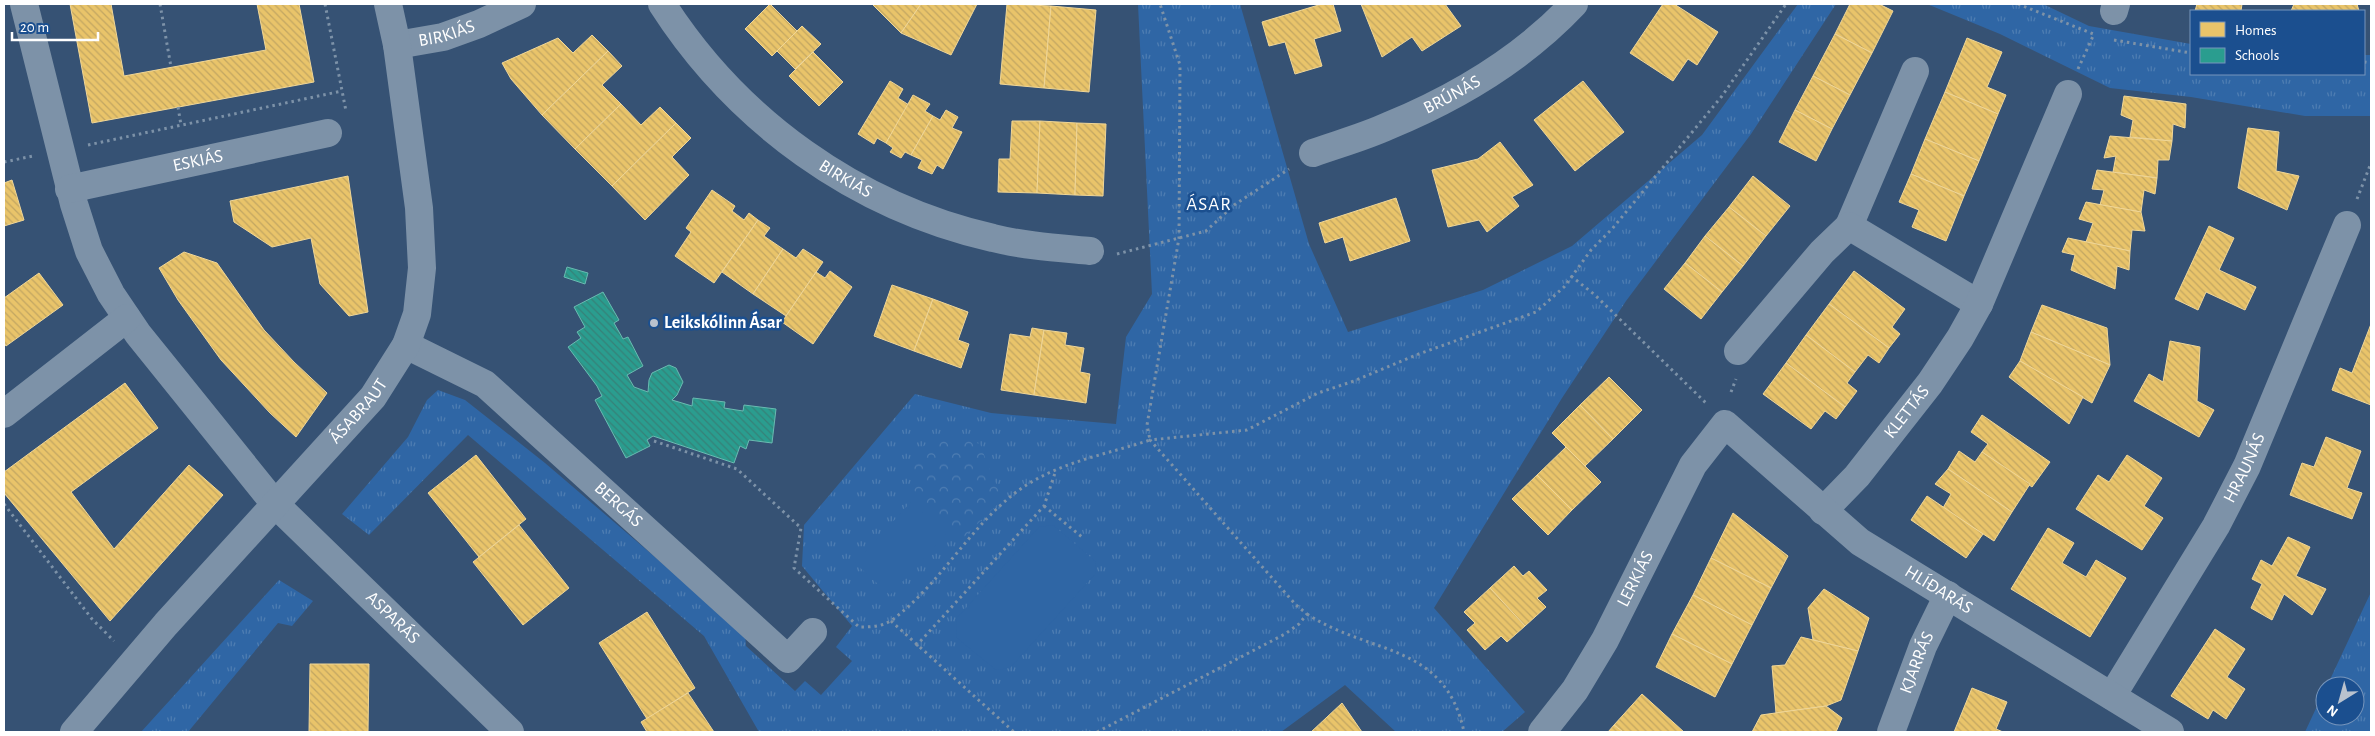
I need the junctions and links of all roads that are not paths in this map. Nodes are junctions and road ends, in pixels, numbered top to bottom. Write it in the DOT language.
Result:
graph roads {
  1 [pos="24,4"];
  2 [pos="388,4"];
  3 [pos="522,4"];
  4 [pos="662,4"];
  5 [pos="1574,4"];
  6 [pos="397,45"];
  7 [pos="1916,71"];
  8 [pos="2068,94"];
  9 [pos="338,126"];
  10 [pos="1313,153"];
  11 [pos="69,189"];
  12 [pos="1849,226"];
  13 [pos="2347,226"];
  14 [pos="1090,251"];
  15 [pos="1979,304"];
  16 [pos="127,318"];
  17 [pos="406,345"];
  18 [pos="1738,351"];
  19 [pos="4,414"];
  20 [pos="1725,424"];
  21 [pos="275,504"];
  22 [pos="1823,511"];
  23 [pos="1948,596"];
  24 [pos="813,632"];
  25 [pos="2112,696"];
  26 [pos="74,732"];
  27 [pos="510,732"];
  28 [pos="1542,732"];
  29 [pos="1891,732"];
  30 [pos="2170,732"];
  1 -- 11 [label="street"];
  2 -- 6 [label="street, ÁSABRAUT"];
  3 -- 6 [label="street, BIRKIÁS"];
  4 -- 14 [label="street, BIRKIÁS"];
  5 -- 10 [label="street, BRÚNÁS"];
  6 -- 17 [label="street, ÁSABRAUT"];
  7 -- 12 [label="street"];
  8 -- 15 [label="street, KLETTÁS"];
  9 -- 11 [label="street, ESKIÁS"];
  11 -- 16 [label="street"];
  12 -- 15 [label="street"];
  12 -- 18 [label="street"];
  13 -- 25 [label="street, HRAUNÁS"];
  15 -- 22 [label="street, KLETTÁS"];
  16 -- 19 [label="street"];
  16 -- 21 [label="street"];
  17 -- 21 [label="street, ÁSABRAUT"];
  17 -- 24 [label="street, BERGÁS"];
  20 -- 22 [label="street, HLÍÐARÁS"];
  20 -- 28 [label="street, LERKIÁS"];
  21 -- 26 [label="street, ÁSABRAUT"];
  21 -- 27 [label="street, ASPARÁS"];
  22 -- 23 [label="street, HLÍÐARÁS"];
  23 -- 25 [label="street, HLÍÐARÁS"];
  23 -- 29 [label="street, KJARRÁS"];
  25 -- 30 [label="street, HLÍÐARÁS"];
}
